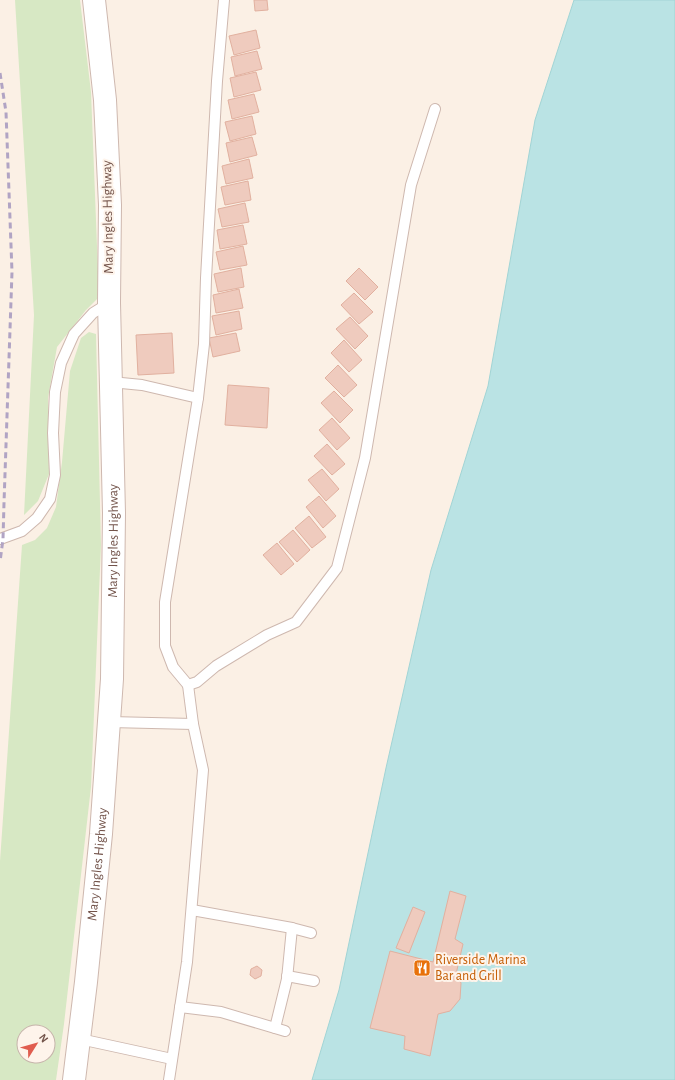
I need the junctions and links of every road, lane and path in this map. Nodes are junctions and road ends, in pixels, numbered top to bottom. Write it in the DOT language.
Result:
graph roads {
  1 [pos="94,0"];
  2 [pos="224,0"];
  3 [pos="435,109"];
  4 [pos="109,303"];
  5 [pos="111,382"];
  6 [pos="198,398"];
  7 [pos="0,540"];
  8 [pos="188,685"];
  9 [pos="110,722"];
  10 [pos="193,724"];
  11 [pos="192,910"];
  12 [pos="292,928"];
  13 [pos="311,933"];
  14 [pos="287,976"];
  15 [pos="314,981"];
  16 [pos="180,1008"];
  17 [pos="80,1039"];
  18 [pos="172,1059"];
  19 [pos="74,1080"];
  20 [pos="169,1080"];
  1 -- 4 [label="street, Mary Ingles Highway"];
  2 -- 6 [label="lane"];
  3 -- 8 [label="lane"];
  4 -- 5 [label="street, Mary Ingles Highway"];
  4 -- 7 [label="lane"];
  5 -- 6 [label="lane"];
  5 -- 9 [label="street, Mary Ingles Highway"];
  6 -- 8 [label="lane"];
  8 -- 10 [label="lane"];
  9 -- 10 [label="lane"];
  9 -- 17 [label="street, Mary Ingles Highway"];
  10 -- 11 [label="lane"];
  11 -- 12 [label="lane"];
  11 -- 16 [label="lane"];
  12 -- 13 [label="lane"];
  12 -- 14 [label="lane"];
  14 -- 15 [label="lane"];
  14 -- 16 [label="lane"];
  16 -- 18 [label="lane"];
  17 -- 18 [label="lane"];
  17 -- 19 [label="street, Mary Ingles Highway"];
  18 -- 20 [label="lane"];
}
